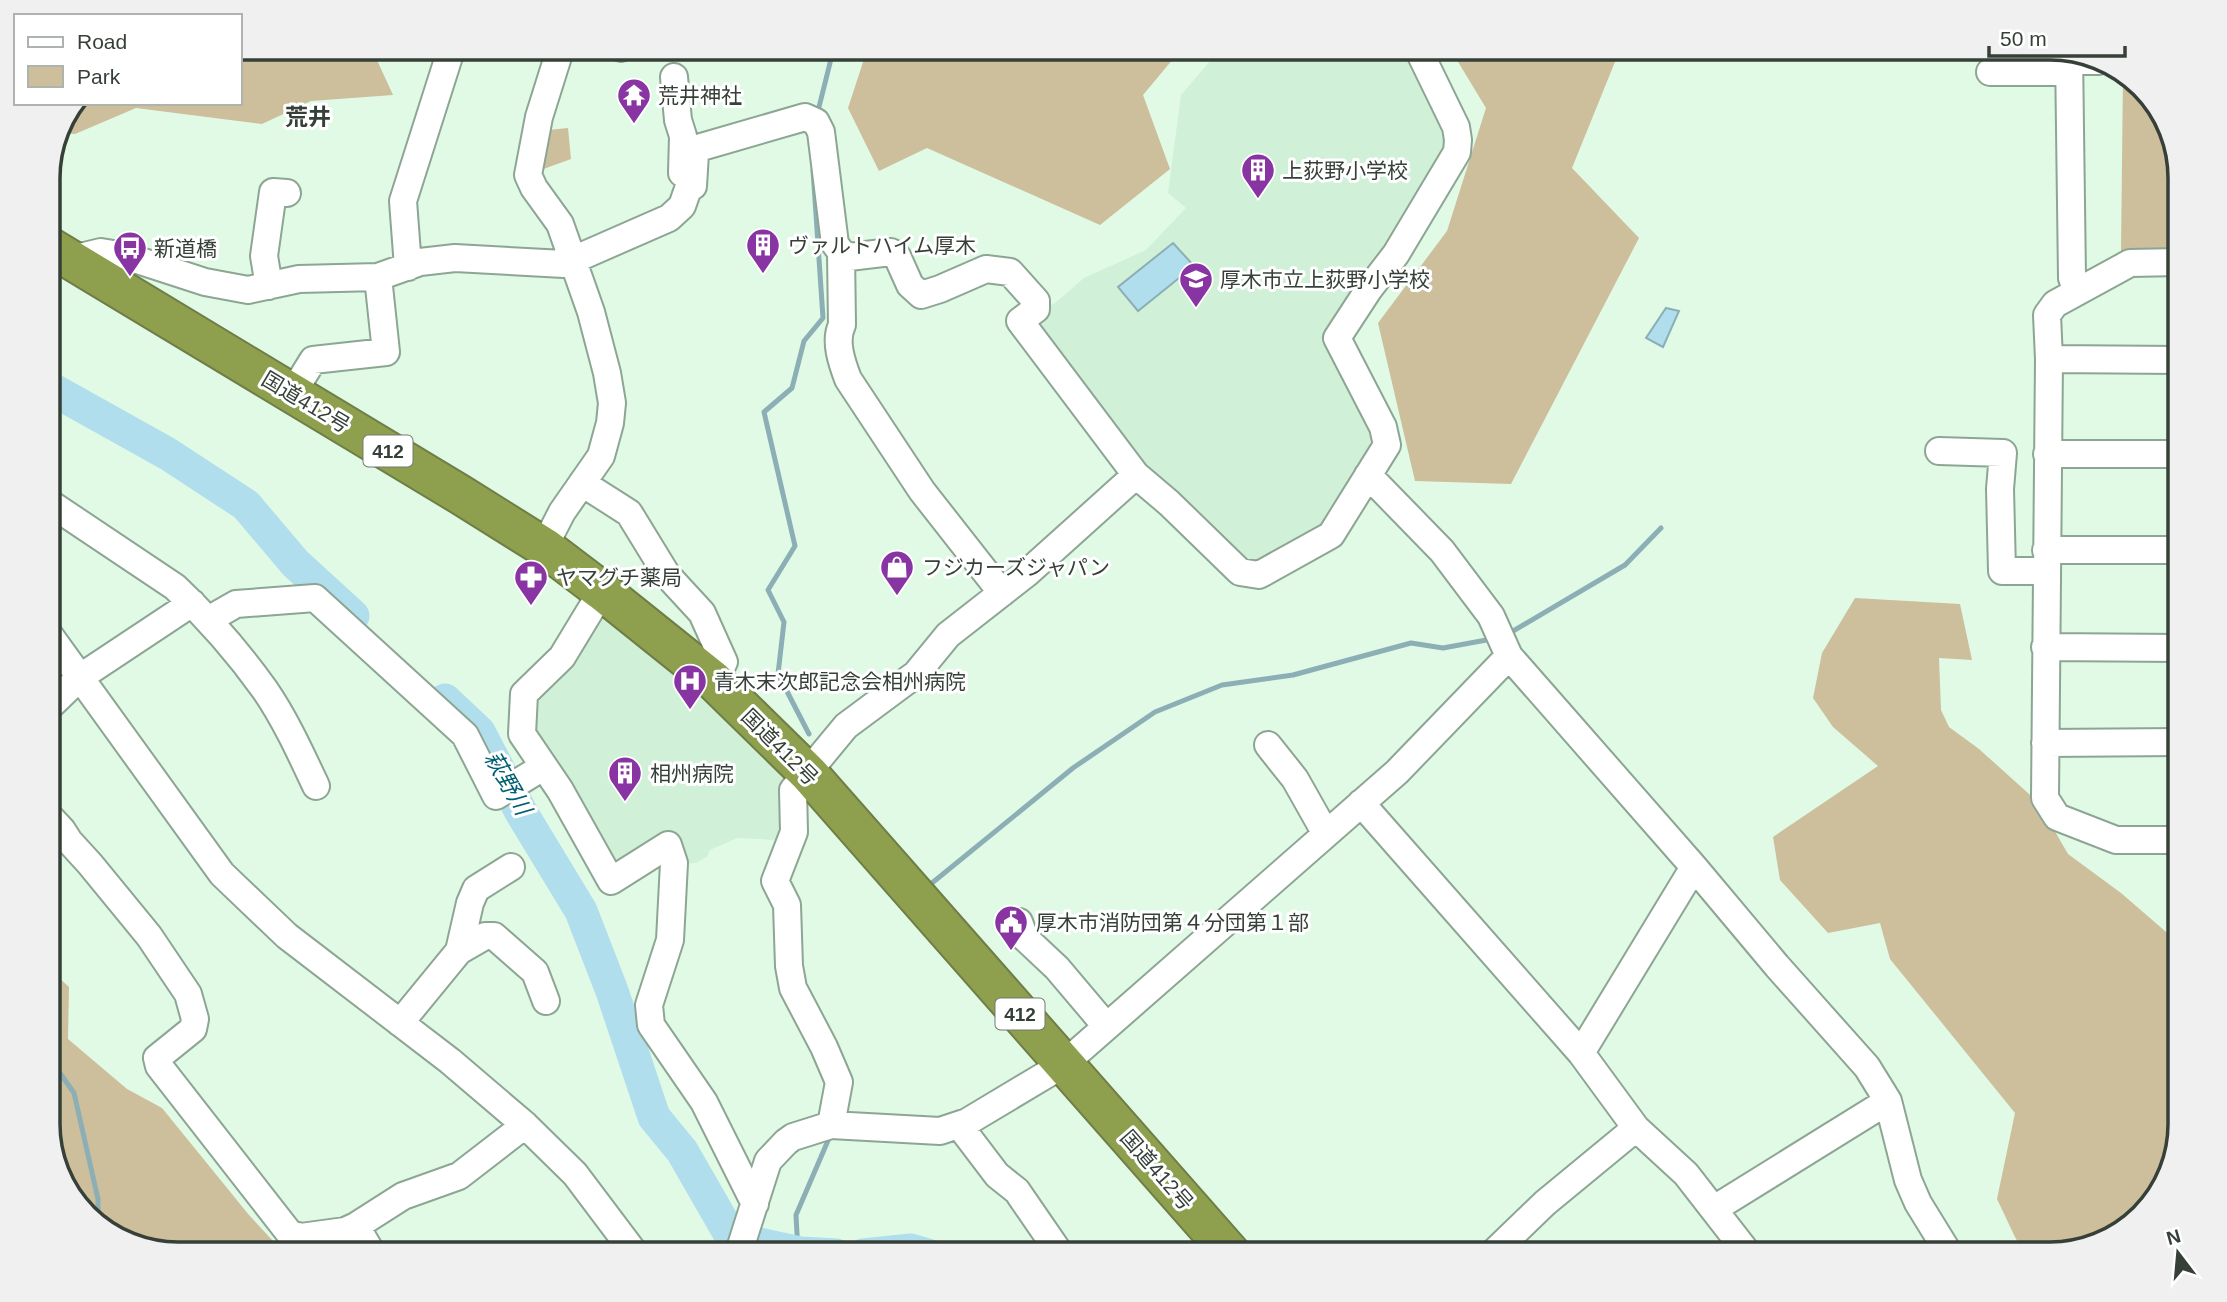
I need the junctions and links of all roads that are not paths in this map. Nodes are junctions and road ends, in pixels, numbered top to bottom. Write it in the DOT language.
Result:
graph roads {
  1 [pos="449,60"];
  2 [pos="557,60"];
  3 [pos="1423,60"];
  4 [pos="2069,62"];
  5 [pos="1990,72"];
  6 [pos="674,77"];
  7 [pos="273,191"];
  8 [pos="687,191"];
  9 [pos="841,252"];
  10 [pos="60,253"];
  11 [pos="60,255"];
  12 [pos="572,260"];
  13 [pos="2167,262"];
  14 [pos="408,267"];
  15 [pos="378,277"];
  16 [pos="269,286"];
  17 [pos="2077,292"];
  18 [pos="2049,359"];
  19 [pos="2167,360"];
  20 [pos="292,394"];
  21 [pos="1939,451"];
  22 [pos="2047,454"];
  23 [pos="2167,454"];
  24 [pos="1136,475"];
  25 [pos="1368,475"];
  26 [pos="582,483"];
  27 [pos="60,511"];
  28 [pos="544,547"];
  29 [pos="2167,551"];
  30 [pos="2046,560"];
  31 [pos="602,591"];
  32 [pos="1002,593"];
  33 [pos="200,612"];
  34 [pos="2045,647"];
  35 [pos="2168,648"];
  36 [pos="60,651"];
  37 [pos="1509,656"];
  38 [pos="79,678"];
  39 [pos="713,680"];
  40 [pos="60,696"];
  41 [pos="2168,742"];
  42 [pos="2045,743"];
  43 [pos="1268,745"];
  44 [pos="543,768"];
  45 [pos="808,774"];
  46 [pos="316,786"];
  47 [pos="1361,803"];
  48 [pos="60,828"];
  49 [pos="1326,834"];
  50 [pos="2168,840"];
  51 [pos="512,867"];
  52 [pos="1694,867"];
  53 [pos="1019,922"];
  54 [pos="459,951"];
  55 [pos="546,1001"];
  56 [pos="400,1023"];
  57 [pos="1106,1026"];
  58 [pos="1581,1053"];
  59 [pos="1064,1064"];
  60 [pos="1888,1101"];
  61 [pos="525,1125"];
  62 [pos="831,1125"];
  63 [pos="959,1125"];
  64 [pos="1636,1128"];
  65 [pos="1714,1209"];
  66 [pos="753,1210"];
  67 [pos="356,1226"];
  68 [pos="365,1242"];
  69 [pos="626,1242"];
  70 [pos="742,1242"];
  71 [pos="1051,1242"];
  72 [pos="1221,1242"];
  73 [pos="1504,1242"];
  74 [pos="1739,1242"];
  75 [pos="1942,1242"];
  1 -- 14 [label="street"];
  2 -- 12 [label="street"];
  3 -- 25 [label="street"];
  4 -- 5 [label="street"];
  4 -- 17 [label="street"];
  6 -- 8 [label="street"];
  7 -- 16 [label="street"];
  8 -- 9 [label="street"];
  8 -- 12 [label="street"];
  9 -- 24 [label="street"];
  9 -- 32 [label="street"];
  10 -- 16 [label="street"];
  11 -- 20 [label="highway, 国道412号 / 412"];
  12 -- 14 [label="street"];
  12 -- 26 [label="street"];
  13 -- 17 [label="street"];
  14 -- 15 [label="street"];
  15 -- 16 [label="street"];
  15 -- 20 [label="street"];
  17 -- 18 [label="street"];
  18 -- 19 [label="street"];
  18 -- 22 [label="street"];
  20 -- 28 [label="highway, 国道412号 / 412"];
  21 -- 30 [label="street"];
  22 -- 23 [label="street"];
  22 -- 30 [label="street"];
  24 -- 25 [label="street"];
  24 -- 32 [label="street"];
  25 -- 37 [label="street"];
  26 -- 28 [label="street"];
  26 -- 39 [label="street"];
  27 -- 33 [label="street"];
  28 -- 31 [label="highway, 国道412号 / 412"];
  29 -- 30 [label="street"];
  30 -- 34 [label="street"];
  31 -- 39 [label="highway, 国道412号 / 412"];
  31 -- 44 [label="street"];
  32 -- 45 [label="street"];
  33 -- 38 [label="street"];
  33 -- 44 [label="street"];
  33 -- 46 [label="street"];
  34 -- 35 [label="street"];
  34 -- 42 [label="street"];
  36 -- 38 [label="street"];
  37 -- 47 [label="street"];
  37 -- 52 [label="street"];
  38 -- 40 [label="street"];
  38 -- 56 [label="street"];
  39 -- 45 [label="highway, 国道412号 / 412"];
  41 -- 42 [label="street"];
  42 -- 50 [label="street"];
  43 -- 49 [label="street"];
  44 -- 66 [label="street"];
  45 -- 59 [label="highway, 国道412号 / 412"];
  45 -- 62 [label="street"];
  47 -- 49 [label="street"];
  47 -- 58 [label="street"];
  48 -- 67 [label="street"];
  49 -- 57 [label="street"];
  51 -- 54 [label="street"];
  52 -- 58 [label="street"];
  52 -- 60 [label="street"];
  53 -- 57 [label="street"];
  54 -- 55 [label="street"];
  54 -- 56 [label="street"];
  56 -- 61 [label="street"];
  57 -- 59 [label="street"];
  58 -- 64 [label="street"];
  59 -- 63 [label="street"];
  59 -- 72 [label="highway, 国道412号 / 412"];
  60 -- 65 [label="street"];
  60 -- 75 [label="street"];
  61 -- 67 [label="street"];
  61 -- 69 [label="street"];
  62 -- 63 [label="street"];
  62 -- 66 [label="street"];
  63 -- 71 [label="street"];
  64 -- 65 [label="street"];
  64 -- 73 [label="street"];
  65 -- 74 [label="street"];
  66 -- 70 [label="street"];
  67 -- 68 [label="street"];
}
